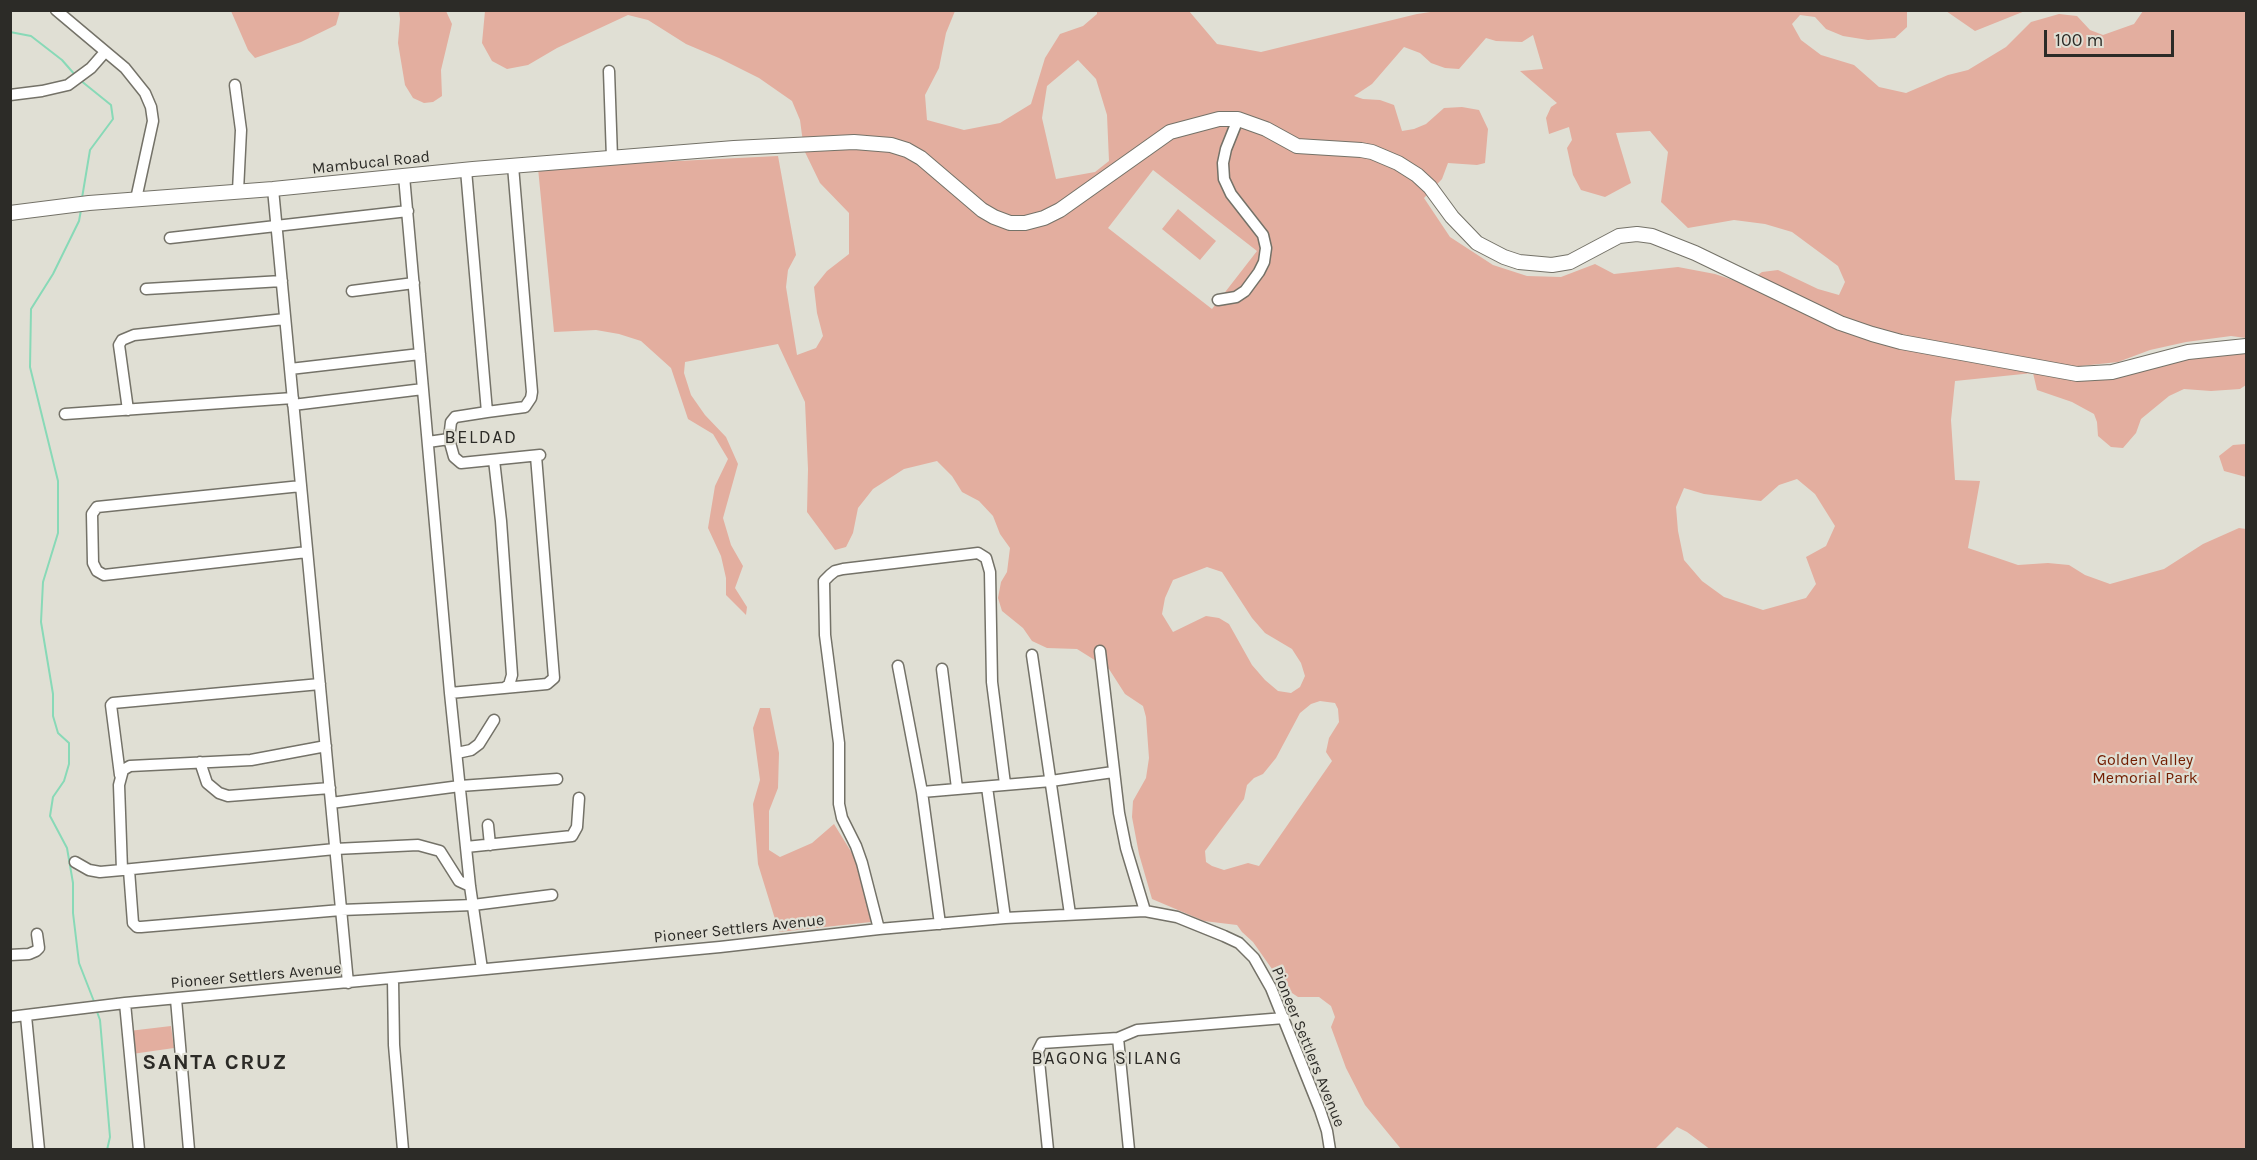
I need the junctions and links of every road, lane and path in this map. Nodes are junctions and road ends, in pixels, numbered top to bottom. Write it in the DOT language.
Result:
graph roads {
  1 [pos="56,10"];
  2 [pos="105,52"];
  3 [pos="609,71"];
  4 [pos="235,85"];
  5 [pos="10,95"];
  6 [pos="1238,119"];
  7 [pos="612,158"];
  8 [pos="513,166"];
  9 [pos="466,170"];
  10 [pos="404,176"];
  11 [pos="273,189"];
  12 [pos="238,191"];
  13 [pos="136,199"];
  14 [pos="408,211"];
  15 [pos="10,213"];
  16 [pos="276,226"];
  17 [pos="170,238"];
  18 [pos="282,281"];
  19 [pos="414,283"];
  20 [pos="146,289"];
  21 [pos="352,291"];
  22 [pos="1218,300"];
  23 [pos="285,319"];
  24 [pos="2247,346"];
  25 [pos="420,354"];
  26 [pos="290,369"];
  27 [pos="423,389"];
  28 [pos="293,401"];
  29 [pos="128,410"];
  30 [pos="488,412"];
  31 [pos="65,414"];
  32 [pos="449,439"];
  33 [pos="428,442"];
  34 [pos="494,460"];
  35 [pos="301,486"];
  36 [pos="307,552"];
  37 [pos="1100,651"];
  38 [pos="1032,655"];
  39 [pos="898,666"];
  40 [pos="942,669"];
  41 [pos="320,684"];
  42 [pos="504,688"];
  43 [pos="450,693"];
  44 [pos="494,720"];
  45 [pos="326,746"];
  46 [pos="457,753"];
  47 [pos="200,762"];
  48 [pos="1113,772"];
  49 [pos="120,775"];
  50 [pos="557,779"];
  51 [pos="1051,781"];
  52 [pos="1005,784"];
  53 [pos="460,786"];
  54 [pos="987,787"];
  55 [pos="957,788"];
  56 [pos="330,789"];
  57 [pos="922,792"];
  58 [pos="579,798"];
  59 [pos="331,802"];
  60 [pos="488,825"];
  61 [pos="490,845"];
  62 [pos="466,847"];
  63 [pos="335,849"];
  64 [pos="75,862"];
  65 [pos="125,870"];
  66 [pos="470,886"];
  67 [pos="552,895"];
  68 [pos="473,905"];
  69 [pos="341,910"];
  70 [pos="1145,911"];
  71 [pos="1070,914"];
  72 [pos="1005,918"];
  73 [pos="940,924"];
  74 [pos="879,929"];
  75 [pos="37,934"];
  76 [pos="10,955"];
  77 [pos="482,969"];
  78 [pos="393,979"];
  79 [pos="348,983"];
  80 [pos="176,999"];
  81 [pos="125,1003"];
  82 [pos="26,1016"];
  83 [pos="10,1017"];
  84 [pos="1284,1018"];
  85 [pos="1118,1038"];
  86 [pos="39,1149"];
  87 [pos="139,1149"];
  88 [pos="189,1149"];
  89 [pos="403,1149"];
  90 [pos="1048,1149"];
  91 [pos="1129,1149"];
  92 [pos="1330,1149"];
  1 -- 2 [label="street"];
  2 -- 5 [label="street"];
  2 -- 13 [label="street"];
  3 -- 7 [label="street"];
  4 -- 12 [label="street"];
  6 -- 7 [label="main road, Mambucal Road"];
  6 -- 22 [label="street"];
  6 -- 24 [label="main road"];
  7 -- 8 [label="main road, Mambucal Road"];
  8 -- 9 [label="main road, Mambucal Road"];
  8 -- 30 [label="street"];
  9 -- 10 [label="main road, Mambucal Road"];
  9 -- 30 [label="street"];
  10 -- 11 [label="main road, Mambucal Road"];
  10 -- 14 [label="street"];
  11 -- 12 [label="main road, Mambucal Road"];
  11 -- 16 [label="street"];
  12 -- 13 [label="main road, Mambucal Road"];
  13 -- 15 [label="main road, Mambucal Road"];
  14 -- 16 [label="street"];
  14 -- 19 [label="street"];
  16 -- 17 [label="street"];
  16 -- 18 [label="street"];
  18 -- 20 [label="street"];
  18 -- 23 [label="street"];
  19 -- 21 [label="street"];
  19 -- 25 [label="street"];
  23 -- 26 [label="street"];
  23 -- 29 [label="street"];
  25 -- 26 [label="street"];
  25 -- 27 [label="street"];
  26 -- 28 [label="street"];
  27 -- 28 [label="street"];
  27 -- 33 [label="street"];
  28 -- 29 [label="street"];
  28 -- 35 [label="street"];
  29 -- 31 [label="street"];
  30 -- 32 [label="street"];
  32 -- 33 [label="street"];
  32 -- 34 [label="street"];
  33 -- 43 [label="street"];
  34 -- 42 [label="street"];
  34 -- 42 [label="street"];
  35 -- 36 [label="street"];
  35 -- 36 [label="street"];
  36 -- 41 [label="street"];
  37 -- 48 [label="street"];
  38 -- 51 [label="street"];
  39 -- 57 [label="street"];
  40 -- 55 [label="street"];
  41 -- 45 [label="street"];
  41 -- 49 [label="street"];
  42 -- 43 [label="street"];
  43 -- 46 [label="street"];
  44 -- 46 [label="street"];
  45 -- 47 [label="street"];
  45 -- 56 [label="street"];
  46 -- 53 [label="street"];
  47 -- 49 [label="street"];
  47 -- 56 [label="street"];
  48 -- 51 [label="street"];
  48 -- 70 [label="street"];
  49 -- 65 [label="street"];
  50 -- 53 [label="street"];
  51 -- 52 [label="street"];
  51 -- 71 [label="street"];
  52 -- 54 [label="street"];
  52 -- 74 [label="street"];
  53 -- 59 [label="street"];
  53 -- 62 [label="street"];
  54 -- 55 [label="street"];
  54 -- 72 [label="street"];
  55 -- 57 [label="street"];
  56 -- 59 [label="street"];
  57 -- 73 [label="street"];
  58 -- 61 [label="street"];
  59 -- 63 [label="street"];
  60 -- 61 [label="street"];
  61 -- 62 [label="street"];
  62 -- 66 [label="street"];
  63 -- 65 [label="street"];
  63 -- 66 [label="street"];
  63 -- 69 [label="street"];
  64 -- 65 [label="street"];
  65 -- 69 [label="street"];
  66 -- 68 [label="street"];
  67 -- 68 [label="street"];
  68 -- 69 [label="street"];
  68 -- 77 [label="street"];
  69 -- 79 [label="street"];
  70 -- 71 [label="street, Pioneer Settlers Avenue"];
  70 -- 84 [label="street, Pioneer Settlers Avenue"];
  71 -- 72 [label="street, Pioneer Settlers Avenue"];
  72 -- 73 [label="street, Pioneer Settlers Avenue"];
  73 -- 74 [label="street, Pioneer Settlers Avenue"];
  74 -- 77 [label="street, Pioneer Settlers Avenue"];
  75 -- 76 [label="street"];
  77 -- 78 [label="street, Pioneer Settlers Avenue"];
  78 -- 79 [label="street, Pioneer Settlers Avenue"];
  78 -- 89 [label="street"];
  79 -- 80 [label="street, Pioneer Settlers Avenue"];
  80 -- 81 [label="street, Pioneer Settlers Avenue"];
  80 -- 88 [label="street"];
  81 -- 82 [label="street, Pioneer Settlers Avenue"];
  81 -- 87 [label="street"];
  82 -- 83 [label="street, Pioneer Settlers Avenue"];
  82 -- 86 [label="street"];
  84 -- 85 [label="street"];
  84 -- 92 [label="street, Pioneer Settlers Avenue"];
  85 -- 90 [label="street"];
  85 -- 91 [label="street"];
}
